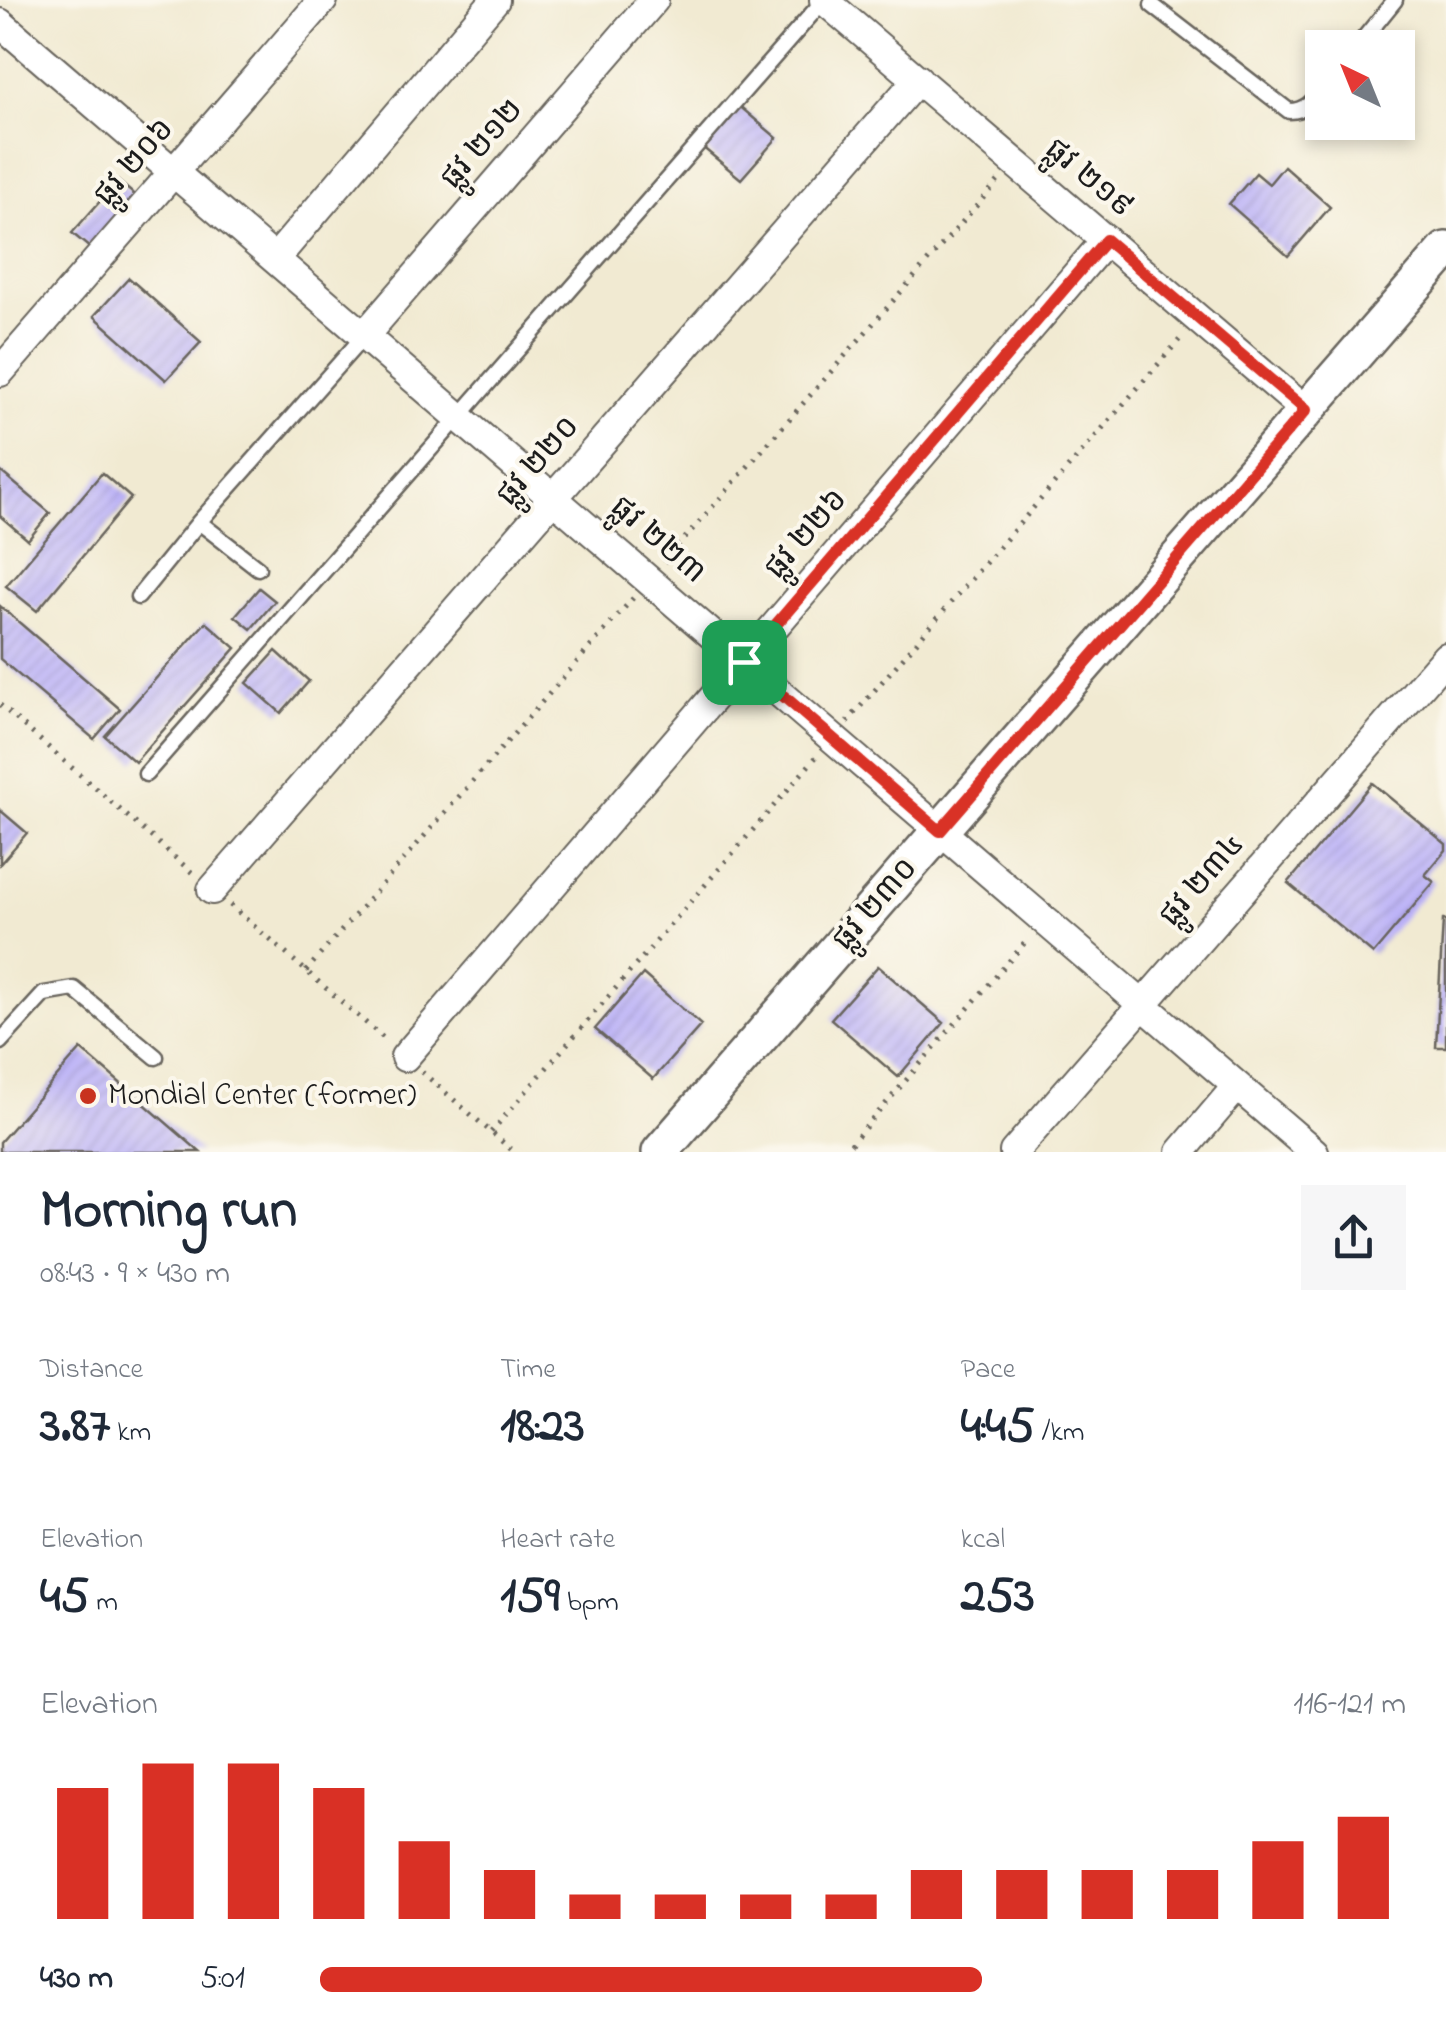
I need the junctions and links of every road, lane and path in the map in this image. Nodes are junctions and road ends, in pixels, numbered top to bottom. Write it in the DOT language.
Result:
graph roads {
  1 [pos="323,0"];
  2 [pos="495,0"];
  3 [pos="654,0"];
  4 [pos="824,0"];
  5 [pos="1395,0"];
  6 [pos="1152,5"];
  7 [pos="0,23"];
  8 [pos="1371,30"];
  9 [pos="918,80"];
  10 [pos="1305,107"];
  11 [pos="174,172"];
  12 [pos="1106,240"];
  13 [pos="1446,250"];
  14 [pos="275,259"];
  15 [pos="364,336"];
  16 [pos="0,372"];
  17 [pos="1306,410"];
  18 [pos="458,417"];
  19 [pos="553,498"];
  20 [pos="199,522"];
  21 [pos="258,568"];
  22 [pos="138,597"];
  23 [pos="1446,657"];
  24 [pos="744,662"];
  25 [pos="0,706"];
  26 [pos="146,774"];
  27 [pos="940,831"];
  28 [pos="212,890"];
  29 [pos="1044,920"];
  30 [pos="1141,1004"];
  31 [pos="0,1042"];
  32 [pos="156,1057"];
  33 [pos="404,1057"];
  34 [pos="1237,1086"];
  35 [pos="514,1152"];
  36 [pos="660,1152"];
  37 [pos="844,1152"];
  38 [pos="1014,1152"];
  39 [pos="1181,1152"];
  40 [pos="1314,1152"];
  1 -- 11 [label="street, ផ្លូវ ២០៦"];
  2 -- 14 [label="street"];
  3 -- 15 [label="street, ផ្លូវ ២១២"];
  4 -- 9 [label="street, ផ្លូវ ២១៩"];
  4 -- 18 [label="lane"];
  5 -- 8 [label="lane"];
  6 -- 10 [label="lane"];
  7 -- 11 [label="street, ផ្លូវ ២២៣"];
  9 -- 12 [label="street, ផ្លូវ ២១៩"];
  9 -- 19 [label="street, ផ្លូវ ២២០"];
  11 -- 14 [label="street, ផ្លូវ ២២៣"];
  11 -- 16 [label="street, ផ្លូវ ២០៦"];
  12 -- 17 [label="street, ផ្លូវ ២១៩"];
  12 -- 24 [label="street, ផ្លូវ ២២៦"];
  13 -- 17 [label="street, ផ្លូវ ២៣០"];
  14 -- 15 [label="street, ផ្លូវ ២២៣"];
  15 -- 18 [label="street, ផ្លូវ ២២៣"];
  15 -- 20 [label="lane"];
  17 -- 27 [label="street, ផ្លូវ ២៣០"];
  18 -- 19 [label="street, ផ្លូវ ២២៣"];
  18 -- 26 [label="lane"];
  19 -- 24 [label="street, ផ្លូវ ២២៣"];
  19 -- 28 [label="street, ផ្លូវ ២២០"];
  20 -- 21 [label="lane"];
  20 -- 22 [label="lane"];
  23 -- 30 [label="street, ផ្លូវ ២៣៤"];
  24 -- 27 [label="street, ផ្លូវ ២២៣"];
  24 -- 33 [label="street, ផ្លូវ ២២៦"];
  25 -- 28 [label="path"];
  27 -- 29 [label="street, ផ្លូវ ២២៣"];
  27 -- 36 [label="street, ផ្លូវ ២៣០"];
  28 -- 33 [label="path"];
  29 -- 30 [label="street, ផ្លូវ ២២៣"];
  29 -- 37 [label="path"];
  30 -- 34 [label="street, ផ្លូវ ២២៣"];
  30 -- 38 [label="street, ផ្លូវ ២៣៤"];
  31 -- 32 [label="lane"];
  33 -- 35 [label="path"];
  34 -- 39 [label="street"];
  34 -- 40 [label="street, ផ្លូវ ២២៣"];
}
